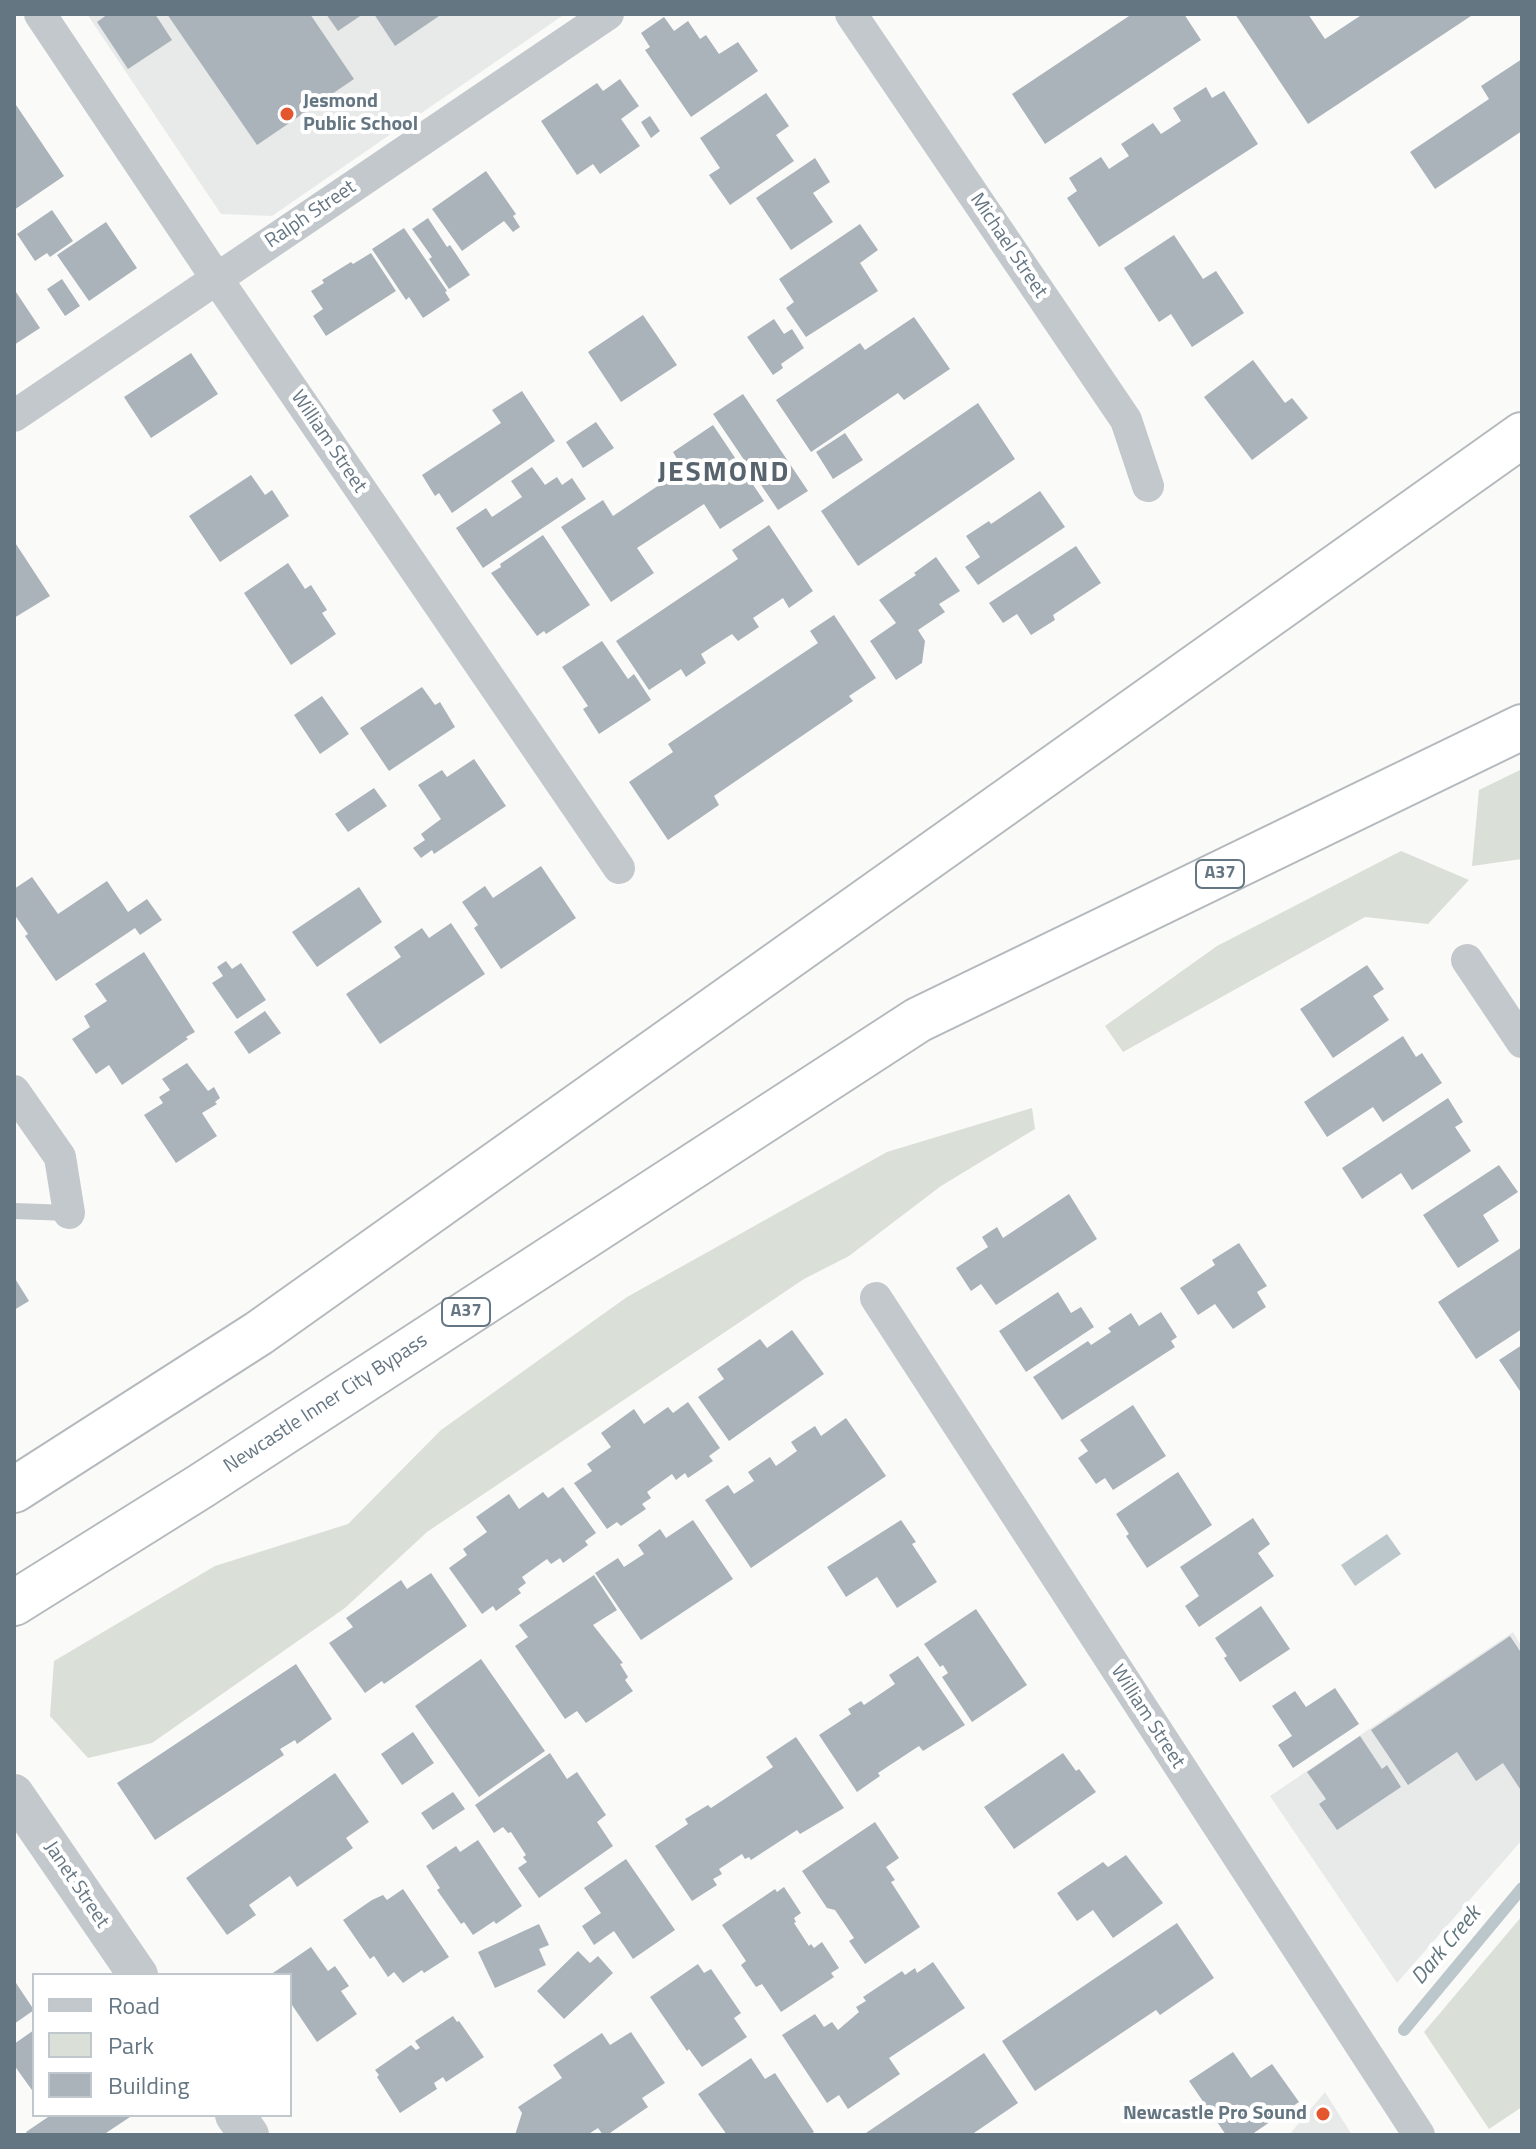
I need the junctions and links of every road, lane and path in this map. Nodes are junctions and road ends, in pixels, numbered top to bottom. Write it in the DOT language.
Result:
graph roads {
  1 [pos="40,14"];
  2 [pos="608,14"];
  3 [pos="851,14"];
  4 [pos="217,279"];
  5 [pos="14,416"];
  6 [pos="1522,435"];
  7 [pos="1148,486"];
  8 [pos="1522,727"];
  9 [pos="619,868"];
  10 [pos="1467,960"];
  11 [pos="1522,1042"];
  12 [pos="14,1091"];
  13 [pos="14,1211"];
  14 [pos="69,1213"];
  15 [pos="876,1298"];
  16 [pos="14,1490"];
  17 [pos="14,1603"];
  18 [pos="14,1794"];
  19 [pos="137,1973"];
  20 [pos="236,2117"];
  21 [pos="249,2135"];
  22 [pos="1419,2135"];
  1 -- 4 [label="street, William Street"];
  2 -- 4 [label="street, Ralph Street"];
  3 -- 7 [label="street, Michael Street"];
  4 -- 5 [label="street, Ralph Street"];
  4 -- 9 [label="street, William Street"];
  6 -- 16 [label="highway"];
  8 -- 17 [label="highway, Newcastle Inner City Bypass / A37"];
  10 -- 11 [label="street"];
  12 -- 14 [label="street"];
  13 -- 14 [label="lane"];
  15 -- 22 [label="street, William Street"];
  18 -- 19 [label="street, Janet Street"];
  20 -- 21 [label="street"];
}
